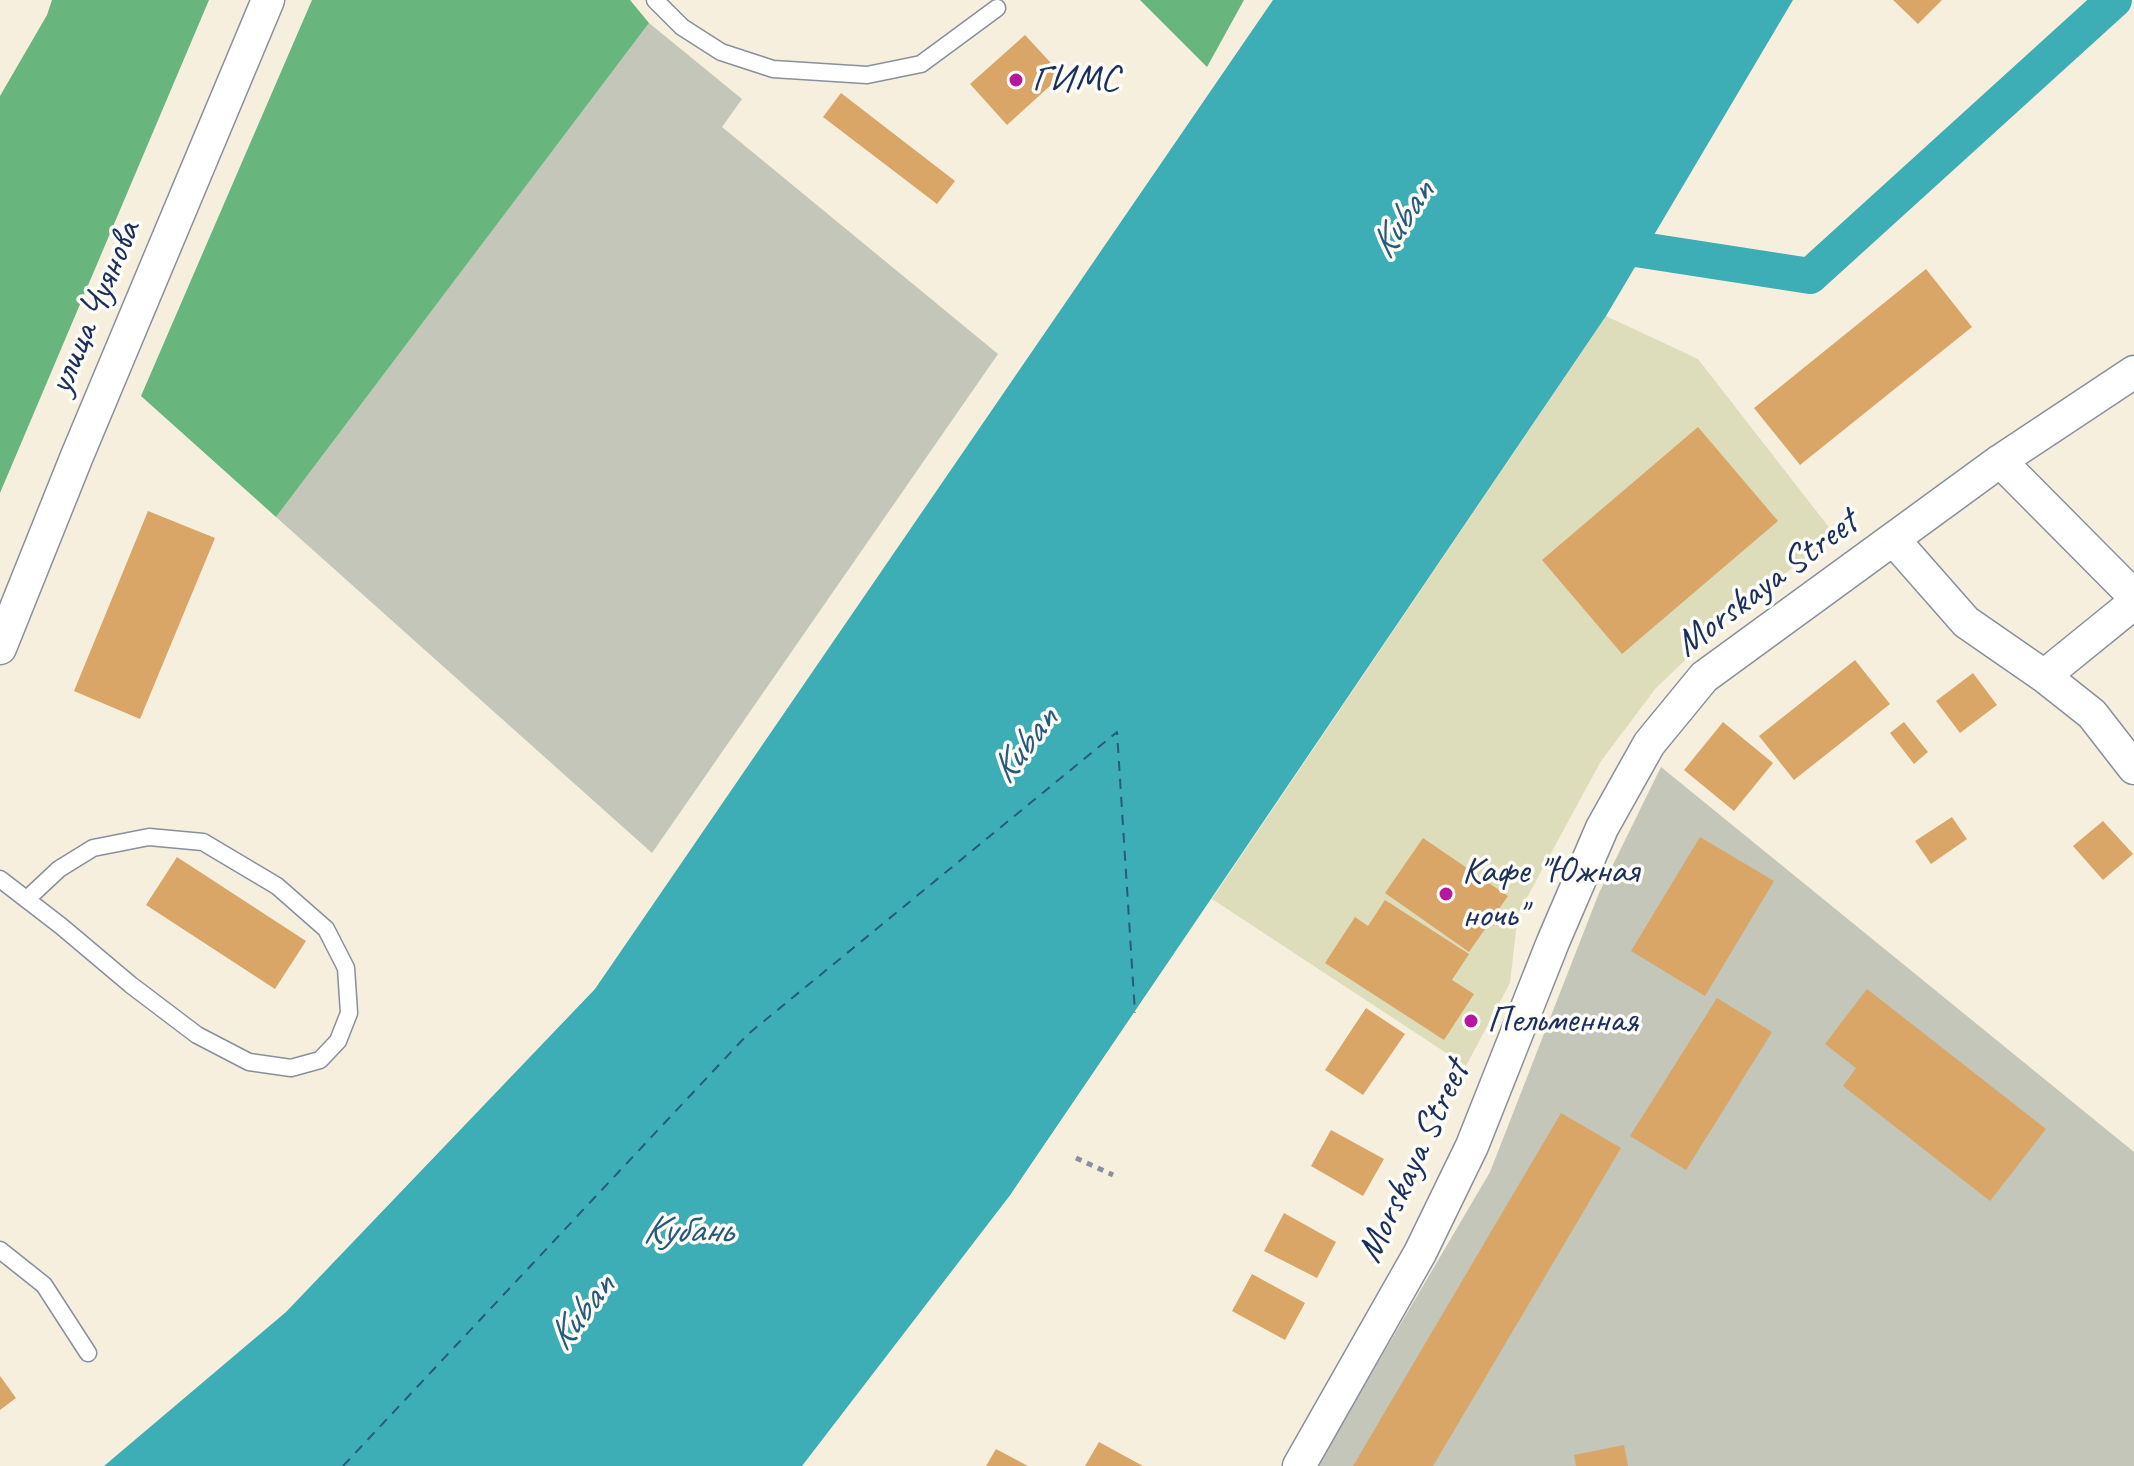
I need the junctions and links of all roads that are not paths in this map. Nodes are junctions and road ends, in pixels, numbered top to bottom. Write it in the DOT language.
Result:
graph roads {
  1 [pos="268,0"];
  2 [pos="655,0"];
  3 [pos="997,8"];
  4 [pos="2134,372"];
  5 [pos="2000,461"];
  6 [pos="1893,539"];
  7 [pos="2134,596"];
  8 [pos="2134,603"];
  9 [pos="0,648"];
  10 [pos="2044,676"];
  11 [pos="2134,768"];
  12 [pos="0,879"];
  13 [pos="27,899"];
  14 [pos="0,1250"];
  15 [pos="88,1353"];
  16 [pos="1299,1466"];
  1 -- 9 [label="street, улица Чуянова"];
  2 -- 3 [label="lane"];
  4 -- 5 [label="street, Morskaya Street"];
  5 -- 6 [label="street, Morskaya Street"];
  5 -- 7 [label="street"];
  6 -- 10 [label="street"];
  6 -- 16 [label="street, Morskaya Street"];
  8 -- 10 [label="street"];
  10 -- 11 [label="street"];
  12 -- 13 [label="lane"];
  13 -- 13 [label="lane"];
  14 -- 15 [label="lane"];
}
